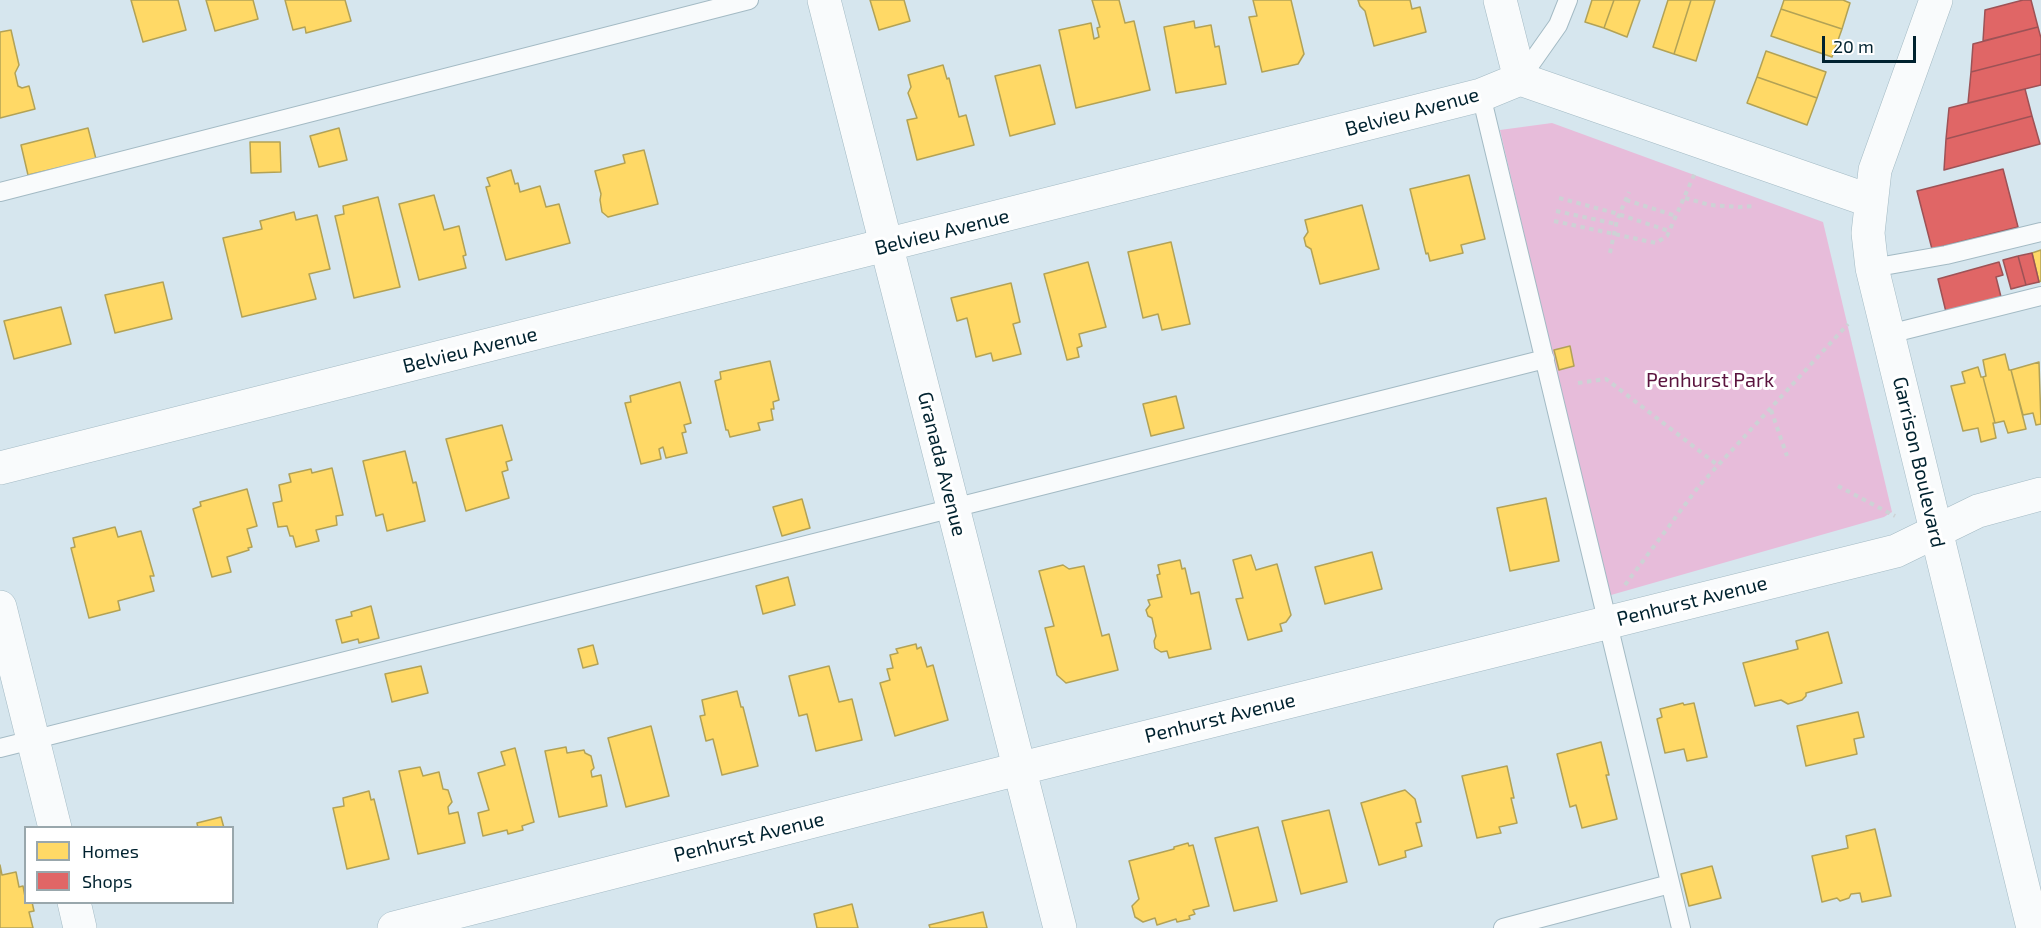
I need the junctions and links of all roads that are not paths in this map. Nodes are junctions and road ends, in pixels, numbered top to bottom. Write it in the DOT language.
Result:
graph roads {
  1 [pos="749,0"];
  2 [pos="824,0"];
  3 [pos="1500,0"];
  4 [pos="1568,0"];
  5 [pos="1936,0"];
  6 [pos="1520,79"];
  7 [pos="1481,95"];
  8 [pos="0,192"];
  9 [pos="1871,201"];
  10 [pos="2041,232"];
  11 [pos="886,246"];
  12 [pos="1872,268"];
  13 [pos="2041,296"];
  14 [pos="1889,334"];
  15 [pos="1545,359"];
  16 [pos="0,468"];
  17 [pos="2041,494"];
  18 [pos="954,509"];
  19 [pos="1935,531"];
  20 [pos="0,607"];
  21 [pos="1614,607"];
  22 [pos="34,739"];
  23 [pos="0,748"];
  24 [pos="1018,769"];
  25 [pos="55,826"];
  26 [pos="1670,884"];
  27 [pos="74,904"];
  28 [pos="80,928"];
  29 [pos="394,928"];
  30 [pos="1060,928"];
  31 [pos="1503,928"];
  32 [pos="1681,928"];
  33 [pos="2033,928"];
  1 -- 8 [label="lane"];
  2 -- 11 [label="street, Granada Avenue"];
  3 -- 6 [label="street"];
  4 -- 6 [label="lane"];
  5 -- 9 [label="street, Garrison Boulevard"];
  6 -- 7 [label="street, Belvieu Avenue"];
  6 -- 9 [label="street"];
  7 -- 11 [label="street, Belvieu Avenue"];
  7 -- 15 [label="lane"];
  9 -- 12 [label="street, Garrison Boulevard"];
  10 -- 12 [label="lane"];
  11 -- 16 [label="street, Belvieu Avenue"];
  11 -- 18 [label="street, Granada Avenue"];
  12 -- 14 [label="street, Garrison Boulevard"];
  13 -- 14 [label="lane"];
  14 -- 19 [label="street, Garrison Boulevard"];
  15 -- 18 [label="lane"];
  15 -- 21 [label="lane"];
  17 -- 19 [label="street, Penhurst Avenue"];
  18 -- 22 [label="lane"];
  18 -- 24 [label="street, Granada Avenue"];
  19 -- 21 [label="street, Penhurst Avenue"];
  19 -- 33 [label="street, Garrison Boulevard"];
  20 -- 22 [label="street"];
  21 -- 24 [label="street, Penhurst Avenue"];
  21 -- 26 [label="lane"];
  22 -- 23 [label="lane"];
  22 -- 25 [label="street"];
  24 -- 29 [label="street, Penhurst Avenue"];
  24 -- 30 [label="street, Granada Avenue"];
  26 -- 31 [label="lane"];
  26 -- 32 [label="lane"];
  27 -- 28 [label="street"];
}
